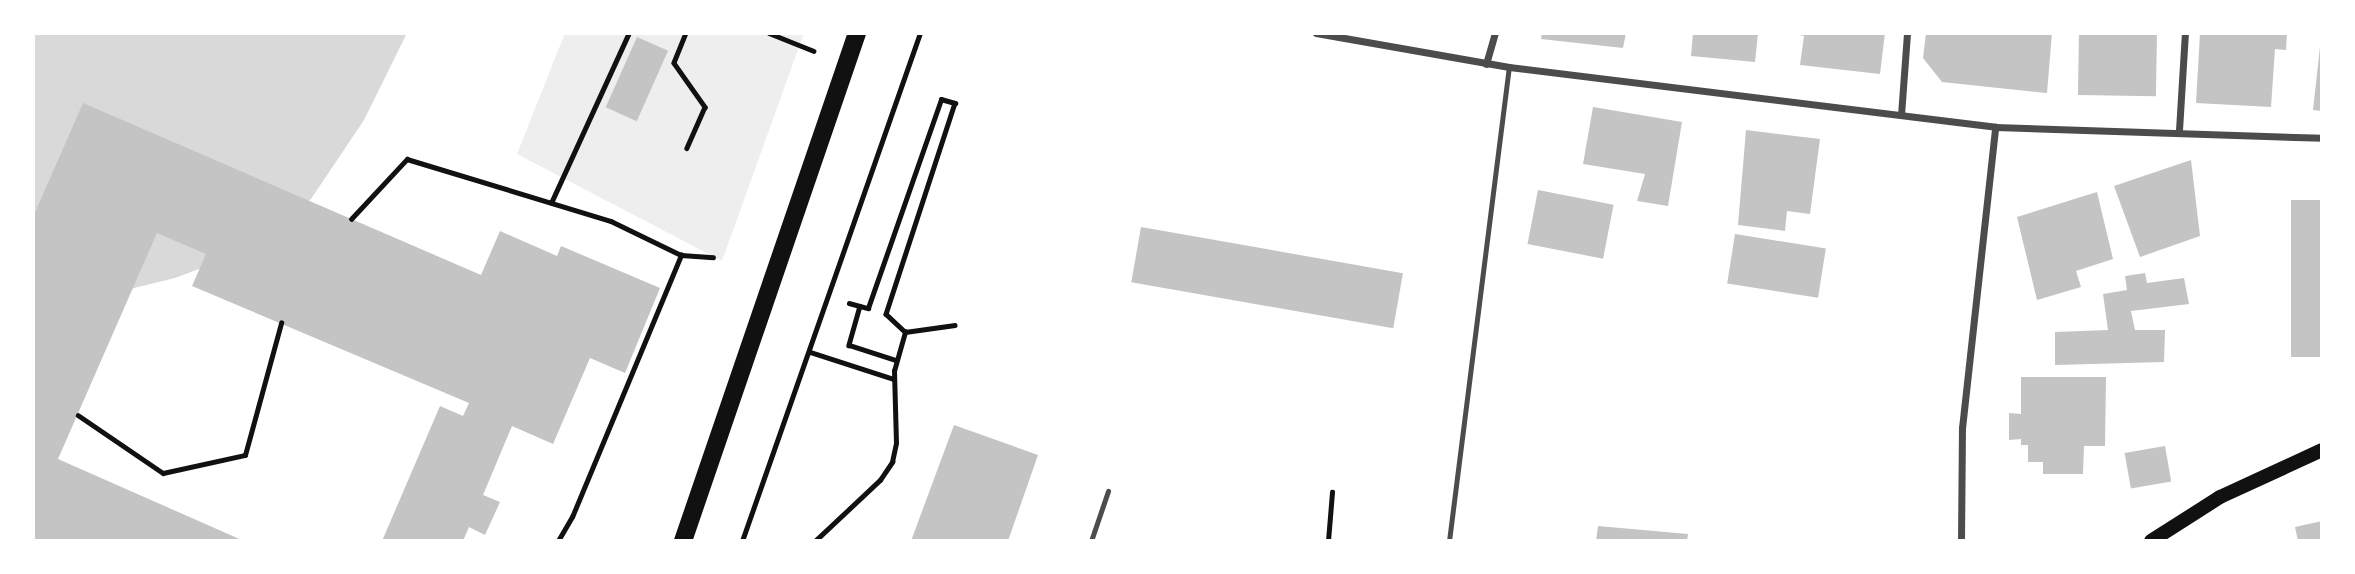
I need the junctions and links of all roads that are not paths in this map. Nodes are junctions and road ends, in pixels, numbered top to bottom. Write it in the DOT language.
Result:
graph roads {
  1 [pos="857,33"];
  2 [pos="1316,33"];
  3 [pos="1495,33"];
  4 [pos="1908,33"];
  5 [pos="2185,33"];
  6 [pos="1486,64"];
  7 [pos="1509,67"];
  8 [pos="1901,115"];
  9 [pos="1995,127"];
  10 [pos="2179,130"];
  11 [pos="2322,138"];
  12 [pos="2322,450"];
  13 [pos="1108,491"];
  14 [pos="685,541"];
  15 [pos="1091,541"];
  16 [pos="1449,541"];
  17 [pos="1961,541"];
  18 [pos="2151,541"];
  1 -- 14 [label="main road"];
  2 -- 6 [label="street"];
  3 -- 6 [label="street"];
  4 -- 8 [label="street"];
  5 -- 10 [label="street"];
  6 -- 7 [label="street"];
  7 -- 8 [label="street"];
  7 -- 16 [label="lane"];
  8 -- 9 [label="street"];
  9 -- 10 [label="street"];
  9 -- 17 [label="street"];
  10 -- 11 [label="street"];
  12 -- 18 [label="main road"];
  13 -- 15 [label="lane"];
}
